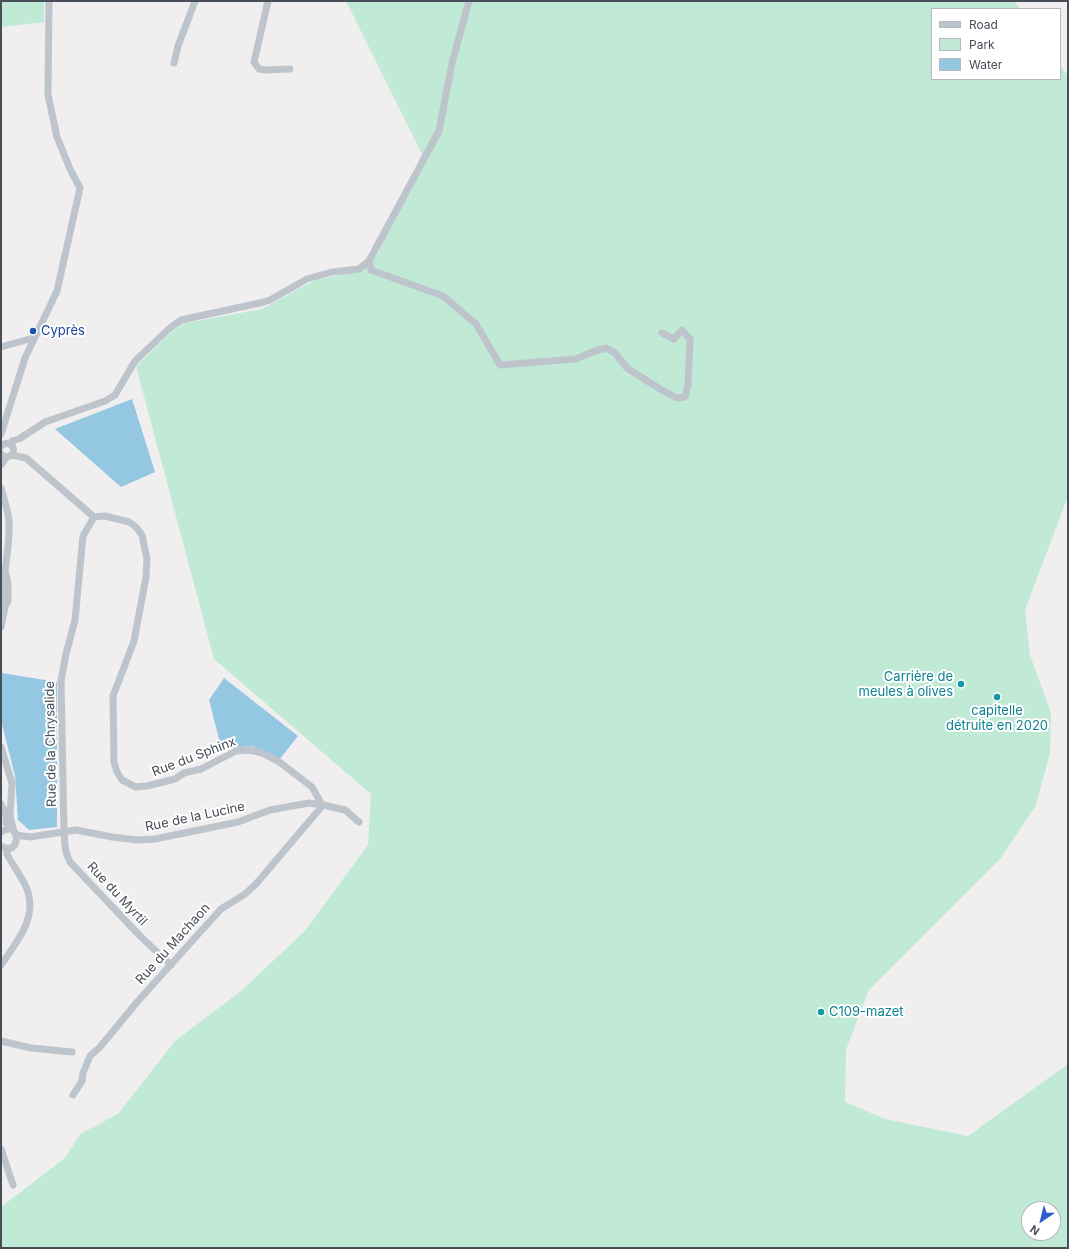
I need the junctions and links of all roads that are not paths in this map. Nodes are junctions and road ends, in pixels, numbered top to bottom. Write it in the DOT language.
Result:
graph roads {
  1 [pos="49,1"];
  2 [pos="195,1"];
  3 [pos="268,1"];
  4 [pos="469,1"];
  5 [pos="174,63"];
  6 [pos="290,69"];
  7 [pos="369,261"];
  8 [pos="662,333"];
  9 [pos="33,338"];
  10 [pos="1,347"];
  11 [pos="1,434"];
  12 [pos="6,450"];
  13 [pos="1,465"];
  14 [pos="1,488"];
  15 [pos="94,516"];
  16 [pos="1,627"];
  17 [pos="1,747"];
  18 [pos="1,804"];
  19 [pos="322,805"];
  20 [pos="359,822"];
  21 [pos="3,831"];
  22 [pos="64,831"];
  23 [pos="9,843"];
  24 [pos="1,965"];
  25 [pos="171,965"];
  26 [pos="1,1041"];
  27 [pos="72,1052"];
  28 [pos="73,1095"];
  29 [pos="1,1149"];
  30 [pos="13,1185"];
  1 -- 9 [label="street"];
  2 -- 5 [label="street"];
  3 -- 6 [label="street"];
  4 -- 7 [label="street"];
  7 -- 8 [label="street"];
  7 -- 12 [label="street"];
  9 -- 10 [label="street"];
  9 -- 11 [label="street"];
  12 -- 13 [label="street"];
  12 -- 15 [label="street"];
  14 -- 16 [label="street"];
  15 -- 19 [label="street, Rue du Sphinx"];
  15 -- 22 [label="street, Rue de la Chrysalide"];
  17 -- 23 [label="street"];
  18 -- 21 [label="street"];
  19 -- 20 [label="street, Rue de la Lucine"];
  19 -- 22 [label="street, Rue de la Lucine"];
  19 -- 25 [label="street, Rue du Machaon"];
  21 -- 23 [label="street"];
  22 -- 23 [label="street, Rue de la Lucine"];
  22 -- 25 [label="street, Rue du Myrtil"];
  23 -- 24 [label="street"];
  25 -- 28 [label="street, Rue du Machaon"];
  26 -- 27 [label="street"];
  29 -- 30 [label="street"];
}
